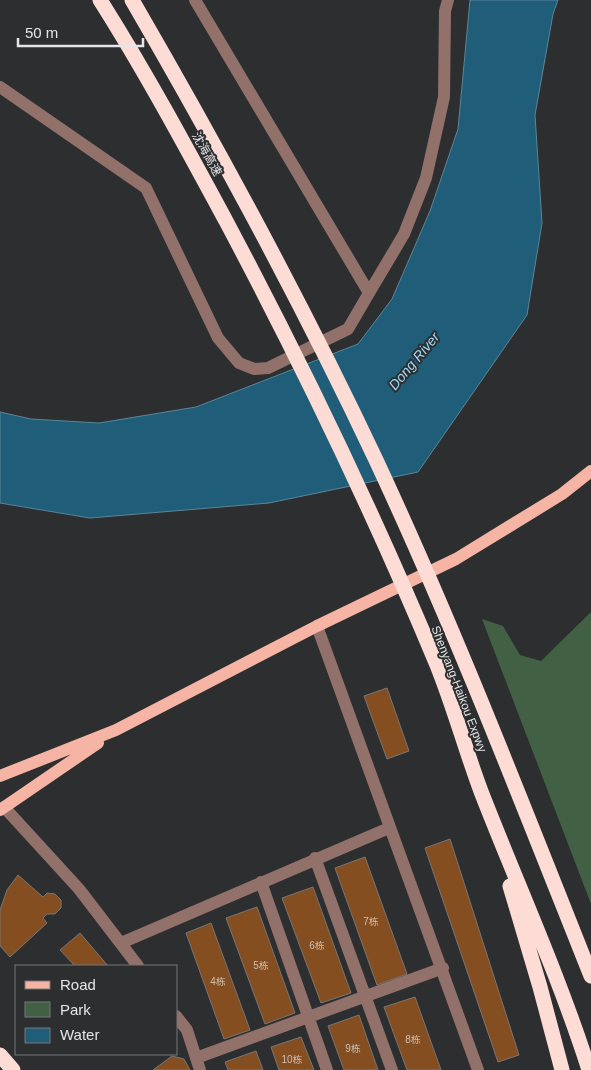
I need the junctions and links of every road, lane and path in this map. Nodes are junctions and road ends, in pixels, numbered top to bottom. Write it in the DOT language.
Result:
graph roads {
  1 [pos="100,0"];
  2 [pos="132,0"];
  3 [pos="195,0"];
  4 [pos="448,0"];
  5 [pos="0,87"];
  6 [pos="368,293"];
  7 [pos="306,316"];
  8 [pos="282,326"];
  9 [pos="591,472"];
  10 [pos="317,626"];
  11 [pos="116,730"];
  12 [pos="0,776"];
  13 [pos="481,792"];
  14 [pos="2,809"];
  15 [pos="389,828"];
  16 [pos="315,858"];
  17 [pos="261,882"];
  18 [pos="121,943"];
  19 [pos="137,965"];
  20 [pos="443,968"];
  21 [pos="591,976"];
  22 [pos="366,998"];
  23 [pos="308,1018"];
  24 [pos="178,1019"];
  25 [pos="0,1055"];
  26 [pos="198,1064"];
  27 [pos="13,1070"];
  28 [pos="327,1070"];
  29 [pos="392,1070"];
  30 [pos="478,1070"];
  31 [pos="562,1070"];
  32 [pos="589,1070"];
  1 -- 8 [label="highway, 沈海高速"];
  2 -- 7 [label="highway, 沈海高速"];
  3 -- 6 [label="street"];
  4 -- 6 [label="street"];
  5 -- 6 [label="street"];
  7 -- 21 [label="highway, Shenyang-Haikou Expwy"];
  8 -- 13 [label="highway, Shenyang-Haikou Expwy"];
  9 -- 10 [label="main road"];
  10 -- 11 [label="main road"];
  10 -- 15 [label="street"];
  11 -- 12 [label="main road"];
  11 -- 14 [label="main road"];
  13 -- 31 [label="highway"];
  13 -- 32 [label="highway, Shenyang-Haikou Expwy"];
  14 -- 18 [label="street"];
  15 -- 16 [label="street"];
  15 -- 20 [label="street"];
  16 -- 17 [label="street"];
  16 -- 22 [label="street"];
  17 -- 18 [label="street"];
  17 -- 23 [label="street"];
  18 -- 19 [label="street"];
  20 -- 22 [label="street"];
  20 -- 30 [label="street"];
  22 -- 23 [label="street"];
  22 -- 29 [label="street"];
  23 -- 26 [label="street"];
  23 -- 28 [label="street"];
  24 -- 26 [label="street"];
  25 -- 27 [label="highway"];
}
